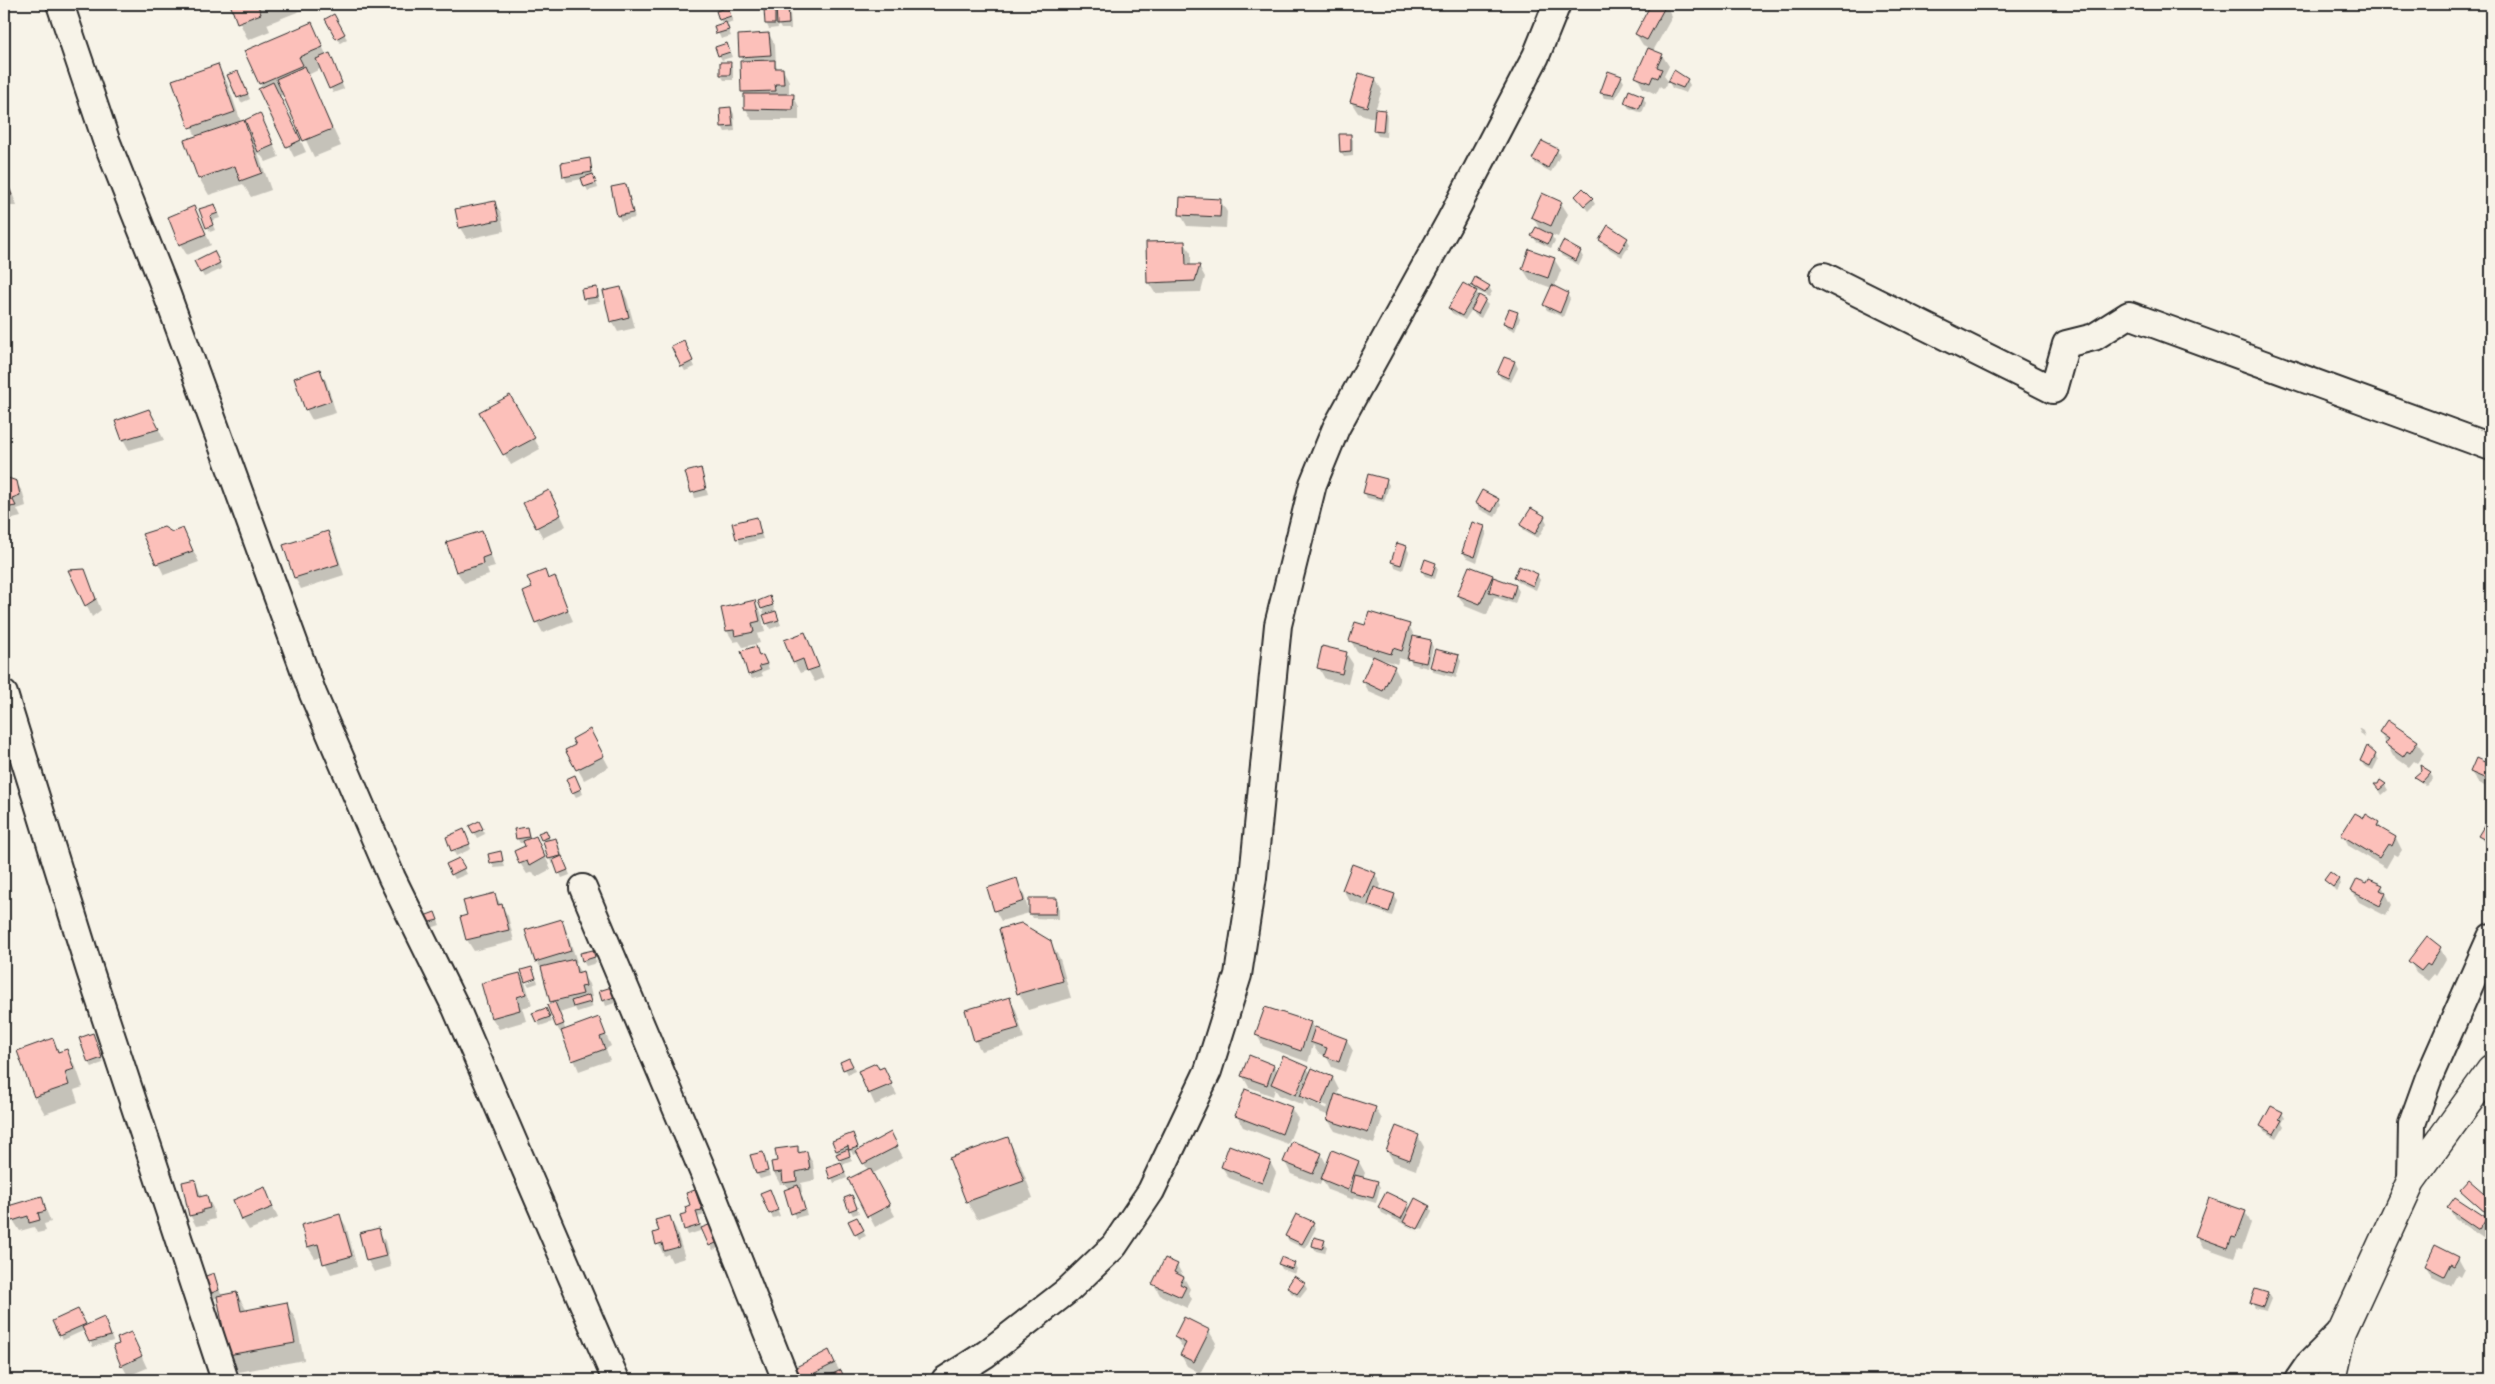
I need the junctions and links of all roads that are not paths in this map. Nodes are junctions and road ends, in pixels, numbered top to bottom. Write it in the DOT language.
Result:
graph roads {
  1 [pos="60,4"];
  2 [pos="1557,4"];
  3 [pos="1824,276"];
  4 [pos="2491,447"];
  5 [pos="4,694"];
  6 [pos="583,888"];
  7 [pos="2491,937"];
  8 [pos="2491,1070"];
  9 [pos="2411,1181"];
  10 [pos="2342,1331"];
  11 [pos="225,1380"];
  12 [pos="616,1380"];
  13 [pos="786,1380"];
  14 [pos="945,1380"];
  15 [pos="2298,1380"];
  16 [pos="2331,1380"];
  1 -- 12 [label="street"];
  2 -- 14 [label="street"];
  3 -- 4 [label="street"];
  5 -- 11 [label="street"];
  6 -- 13 [label="street"];
  7 -- 9 [label="street"];
  8 -- 9 [label="main road"];
  9 -- 10 [label="main road"];
  10 -- 15 [label="street"];
  10 -- 16 [label="main road"];
}
